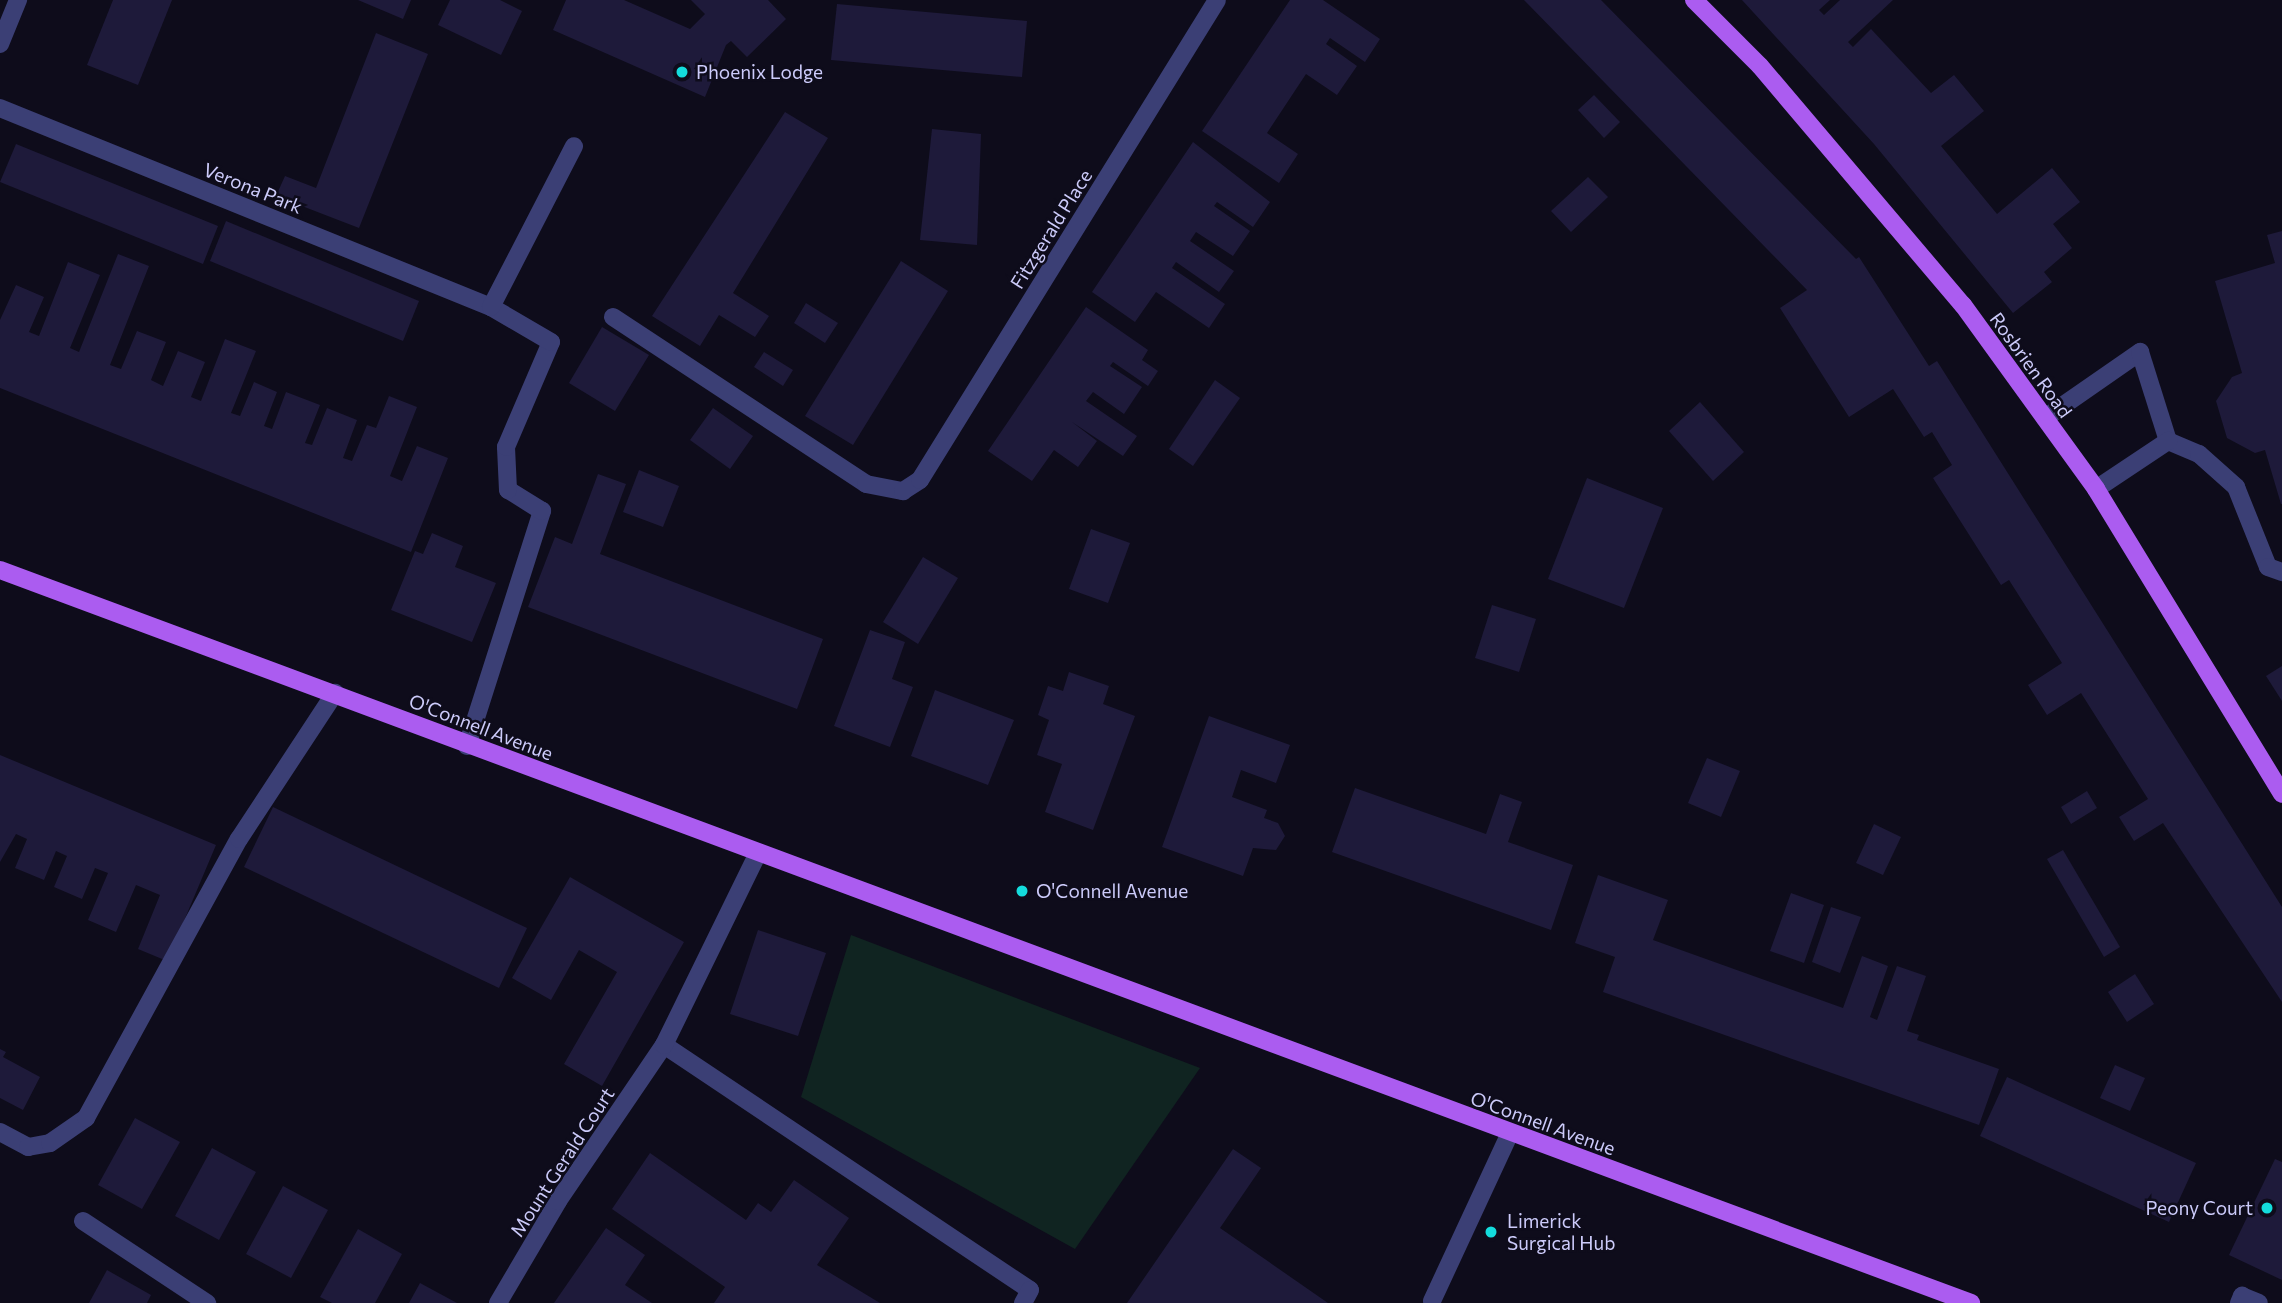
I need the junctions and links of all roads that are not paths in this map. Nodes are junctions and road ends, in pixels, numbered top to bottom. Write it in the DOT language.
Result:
graph roads {
  1 [pos="18,0"];
  2 [pos="1217,0"];
  3 [pos="1694,0"];
  4 [pos="0,44"];
  5 [pos="0,108"];
  6 [pos="574,146"];
  7 [pos="491,307"];
  8 [pos="613,317"];
  9 [pos="2045,418"];
  10 [pos="2168,441"];
  11 [pos="2096,489"];
  12 [pos="0,570"];
  13 [pos="2282,572"];
  14 [pos="335,693"];
  15 [pos="467,746"];
  16 [pos="2282,794"];
  17 [pos="758,853"];
  18 [pos="664,1045"];
  19 [pos="0,1132"];
  20 [pos="1510,1133"];
  21 [pos="83,1221"];
  22 [pos="1432,1301"];
  23 [pos="207,1303"];
  24 [pos="498,1303"];
  25 [pos="1023,1303"];
  26 [pos="1971,1303"];
  27 [pos="2239,1303"];
  28 [pos="2259,1303"];
  1 -- 4 [label="street"];
  2 -- 8 [label="street, Fitzgerald Place"];
  3 -- 9 [label="main road, Rosbrien Road"];
  5 -- 7 [label="street, Verona Park"];
  6 -- 7 [label="street"];
  7 -- 15 [label="street, Verona Park"];
  9 -- 10 [label="street"];
  9 -- 11 [label="main road, Rosbrien Road"];
  10 -- 11 [label="street"];
  10 -- 13 [label="street"];
  11 -- 16 [label="main road, Rosbrien Road"];
  12 -- 14 [label="main road, O'Connell Avenue"];
  14 -- 15 [label="main road, O'Connell Avenue"];
  14 -- 19 [label="street"];
  15 -- 17 [label="main road, O'Connell Avenue"];
  17 -- 18 [label="street, Mount Gerald Court"];
  17 -- 20 [label="main road, O'Connell Avenue"];
  18 -- 24 [label="street, Mount Gerald Court"];
  18 -- 25 [label="street"];
  20 -- 22 [label="street"];
  20 -- 26 [label="main road, O'Connell Avenue"];
  21 -- 23 [label="street"];
  27 -- 28 [label="street"];
}
